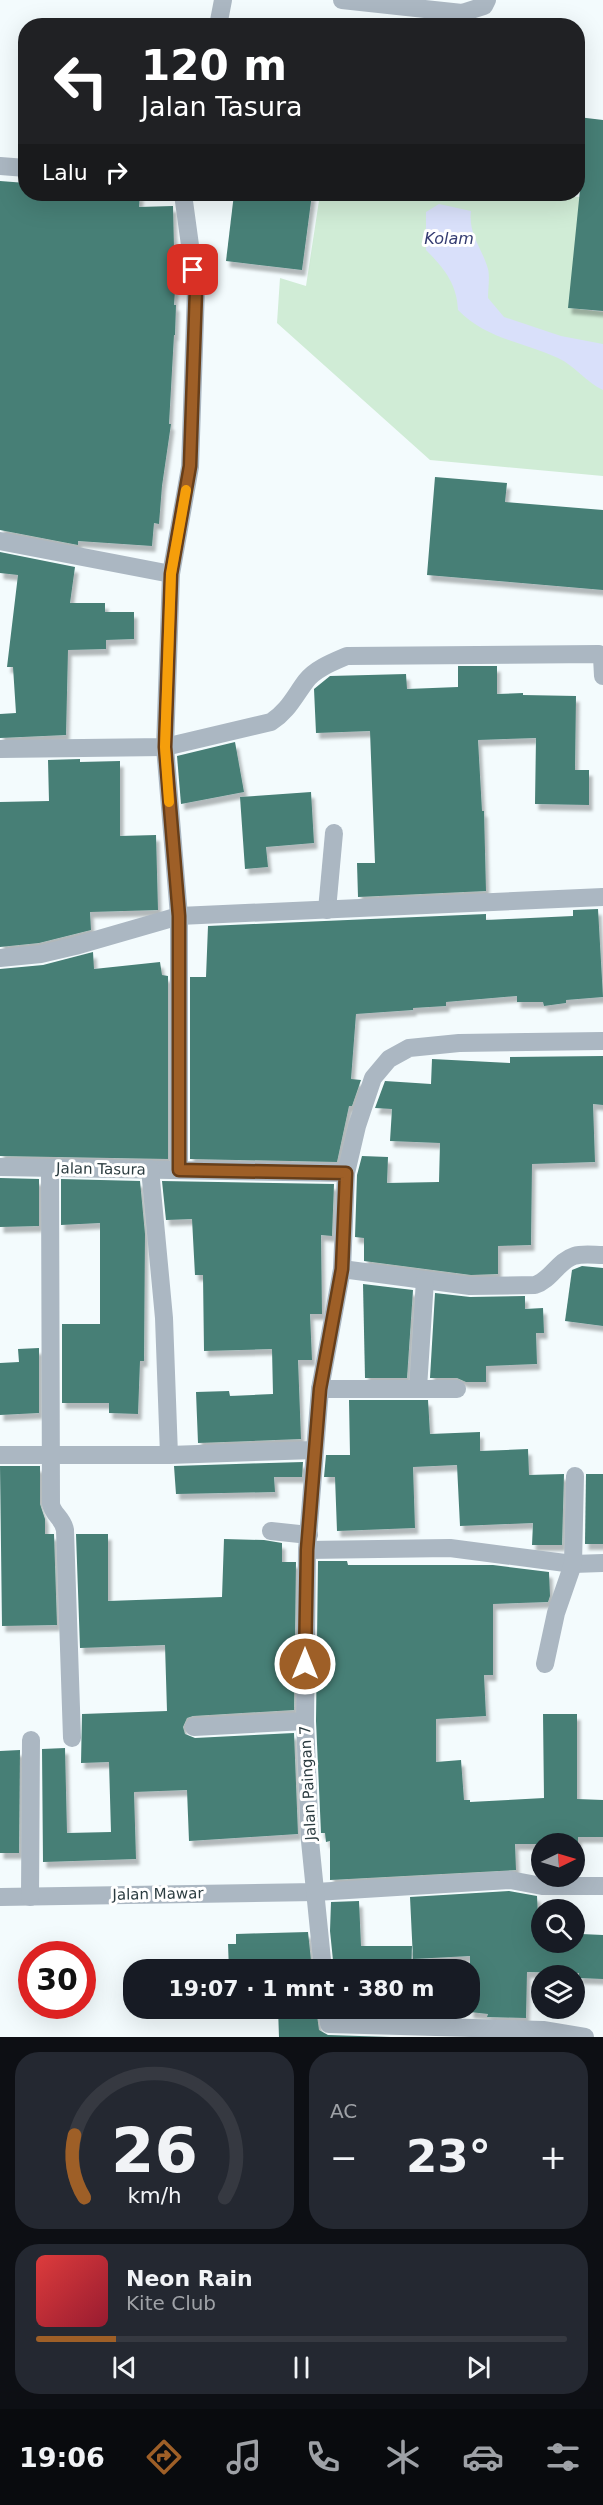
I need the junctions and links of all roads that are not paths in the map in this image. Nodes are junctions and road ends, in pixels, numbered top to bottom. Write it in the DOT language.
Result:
graph roads {
  1 [pos="223,0"];
  2 [pos="342,0"];
  3 [pos="487,0"];
  4 [pos="220,18"];
  5 [pos="0,166"];
  6 [pos="18,167"];
  7 [pos="184,201"];
  8 [pos="0,541"];
  9 [pos="171,574"];
  10 [pos="603,676"];
  11 [pos="165,747"];
  12 [pos="0,749"];
  13 [pos="334,833"];
  14 [pos="603,897"];
  15 [pos="327,910"];
  16 [pos="179,916"];
  17 [pos="0,957"];
  18 [pos="603,1041"];
  19 [pos="0,1167"];
  20 [pos="51,1168"];
  21 [pos="150,1169"];
  22 [pos="179,1170"];
  23 [pos="346,1173"];
  24 [pos="603,1255"];
  25 [pos="342,1269"];
  26 [pos="425,1280"];
  27 [pos="418,1388"];
  28 [pos="320,1389"];
  29 [pos="457,1389"];
  30 [pos="315,1450"];
  31 [pos="0,1455"];
  32 [pos="169,1455"];
  33 [pos="50,1456"];
  34 [pos="575,1476"];
  35 [pos="271,1531"];
  36 [pos="308,1542"];
  37 [pos="603,1563"];
  38 [pos="573,1564"];
  39 [pos="545,1664"];
  40 [pos="305,1721"];
  41 [pos="194,1727"];
  42 [pos="72,1738"];
  43 [pos="31,1740"];
  44 [pos="603,1886"];
  45 [pos="316,1892"];
  46 [pos="0,1897"];
  47 [pos="30,1897"];
  48 [pos="322,1959"];
  49 [pos="328,2023"];
  50 [pos="585,2037"];
  1 -- 4 [label="street"];
  2 -- 3 [label="street"];
  5 -- 6 [label="street"];
  7 -- 9 [label="street"];
  8 -- 9 [label="street"];
  9 -- 11 [label="street"];
  10 -- 11 [label="street"];
  11 -- 12 [label="street"];
  11 -- 16 [label="street"];
  13 -- 15 [label="street"];
  14 -- 15 [label="street"];
  15 -- 16 [label="street"];
  16 -- 17 [label="street"];
  16 -- 22 [label="street"];
  18 -- 23 [label="street, Jalan Paingan 7"];
  19 -- 20 [label="street, Jalan Tasura"];
  20 -- 21 [label="street, Jalan Tasura"];
  20 -- 33 [label="street"];
  21 -- 22 [label="street, Jalan Tasura"];
  21 -- 32 [label="street"];
  22 -- 23 [label="street, Jalan Tasura"];
  23 -- 25 [label="street, Jalan Paingan 7"];
  24 -- 26 [label="street"];
  25 -- 26 [label="street"];
  25 -- 28 [label="street, Jalan Paingan 7"];
  26 -- 27 [label="street"];
  27 -- 28 [label="street"];
  27 -- 29 [label="street"];
  28 -- 30 [label="street, Jalan Paingan 7"];
  30 -- 32 [label="street"];
  30 -- 36 [label="street, Jalan Paingan 7"];
  31 -- 33 [label="street"];
  32 -- 33 [label="street"];
  33 -- 42 [label="street"];
  34 -- 38 [label="street"];
  35 -- 36 [label="street"];
  36 -- 38 [label="street"];
  36 -- 40 [label="street, Jalan Paingan 7"];
  37 -- 38 [label="street"];
  38 -- 39 [label="street"];
  40 -- 41 [label="street"];
  40 -- 45 [label="street, Jalan Paingan 7"];
  43 -- 47 [label="street"];
  44 -- 45 [label="street, Jalan Mawar"];
  45 -- 47 [label="street, Jalan Mawar"];
  45 -- 48 [label="street, Jalan Paingan 7"];
  46 -- 47 [label="street, Jalan Mawar"];
  49 -- 50 [label="street"];
}
